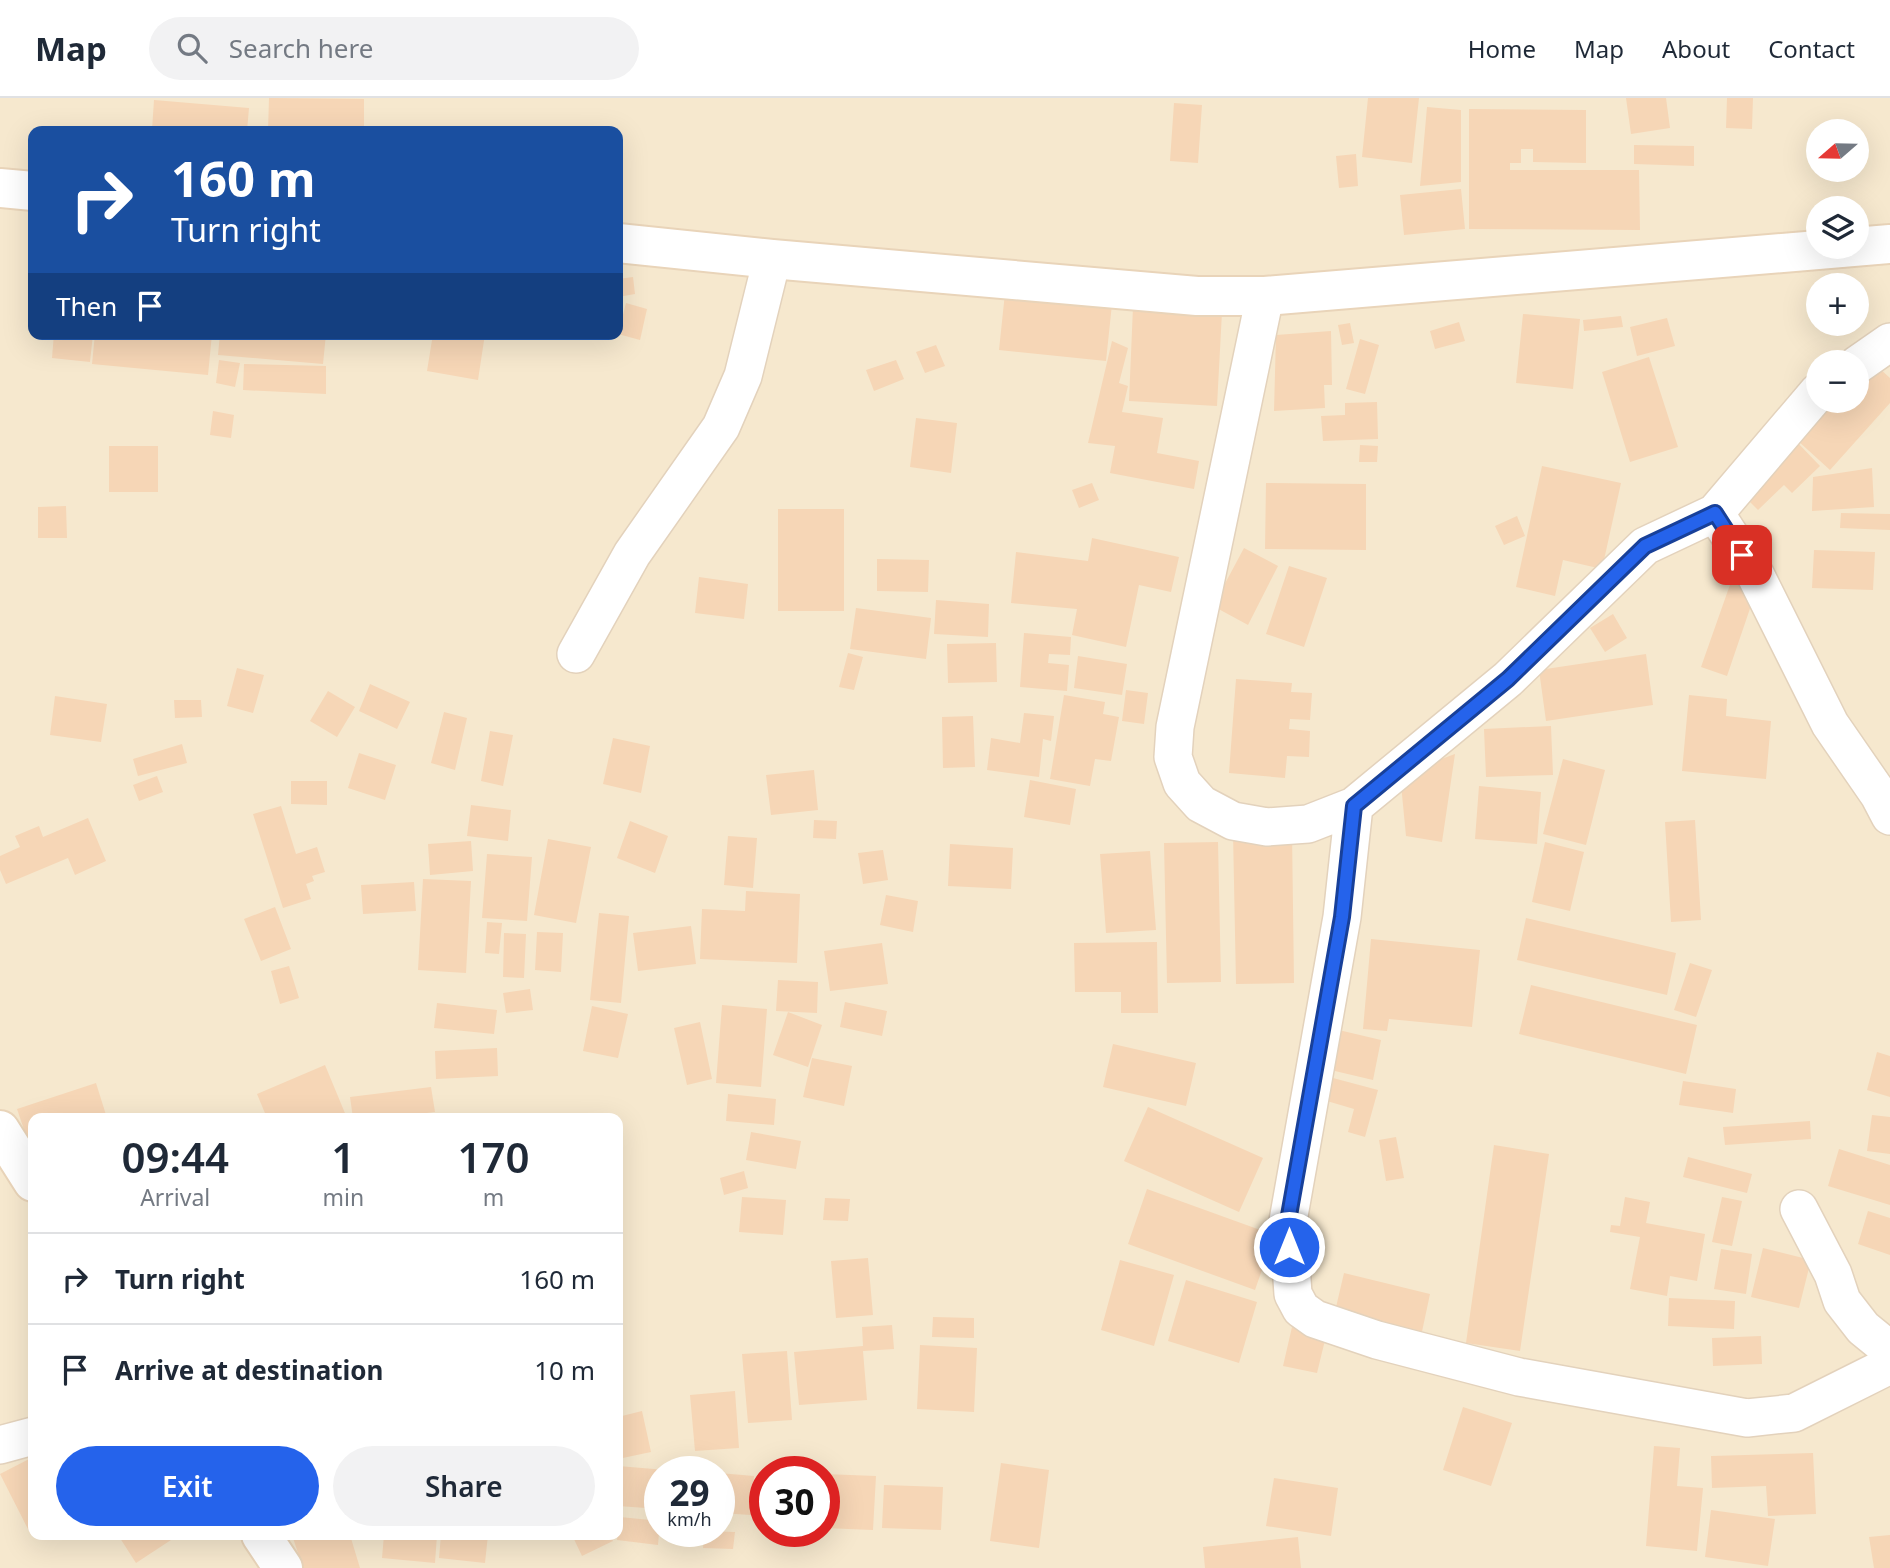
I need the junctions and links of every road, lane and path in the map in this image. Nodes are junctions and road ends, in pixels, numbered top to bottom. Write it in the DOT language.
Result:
graph roads {
  1 [pos="0,188"];
  2 [pos="28,191"];
  3 [pos="623,244"];
  4 [pos="1890,244"];
  5 [pos="772,259"];
  6 [pos="1265,296"];
  7 [pos="1890,342"];
  8 [pos="1869,357"];
  9 [pos="1806,406"];
  10 [pos="1715,513"];
  11 [pos="576,654"];
  12 [pos="1354,806"];
  13 [pos="1890,816"];
  14 [pos="0,1130"];
  15 [pos="28,1174"];
  16 [pos="1799,1209"];
  17 [pos="1890,1350"];
  18 [pos="1890,1365"];
  19 [pos="28,1437"];
  20 [pos="0,1445"];
  21 [pos="264,1540"];
  22 [pos="283,1568"];
  1 -- 2 [label="main road"];
  3 -- 5 [label="main road"];
  4 -- 6 [label="main road"];
  5 -- 6 [label="main road"];
  5 -- 11 [label="street"];
  6 -- 12 [label="street"];
  7 -- 8 [label="street"];
  9 -- 10 [label="street"];
  10 -- 12 [label="street"];
  10 -- 13 [label="street"];
  12 -- 18 [label="street"];
  14 -- 15 [label="main road"];
  16 -- 17 [label="street"];
  19 -- 20 [label="street"];
  21 -- 22 [label="main road"];
}
